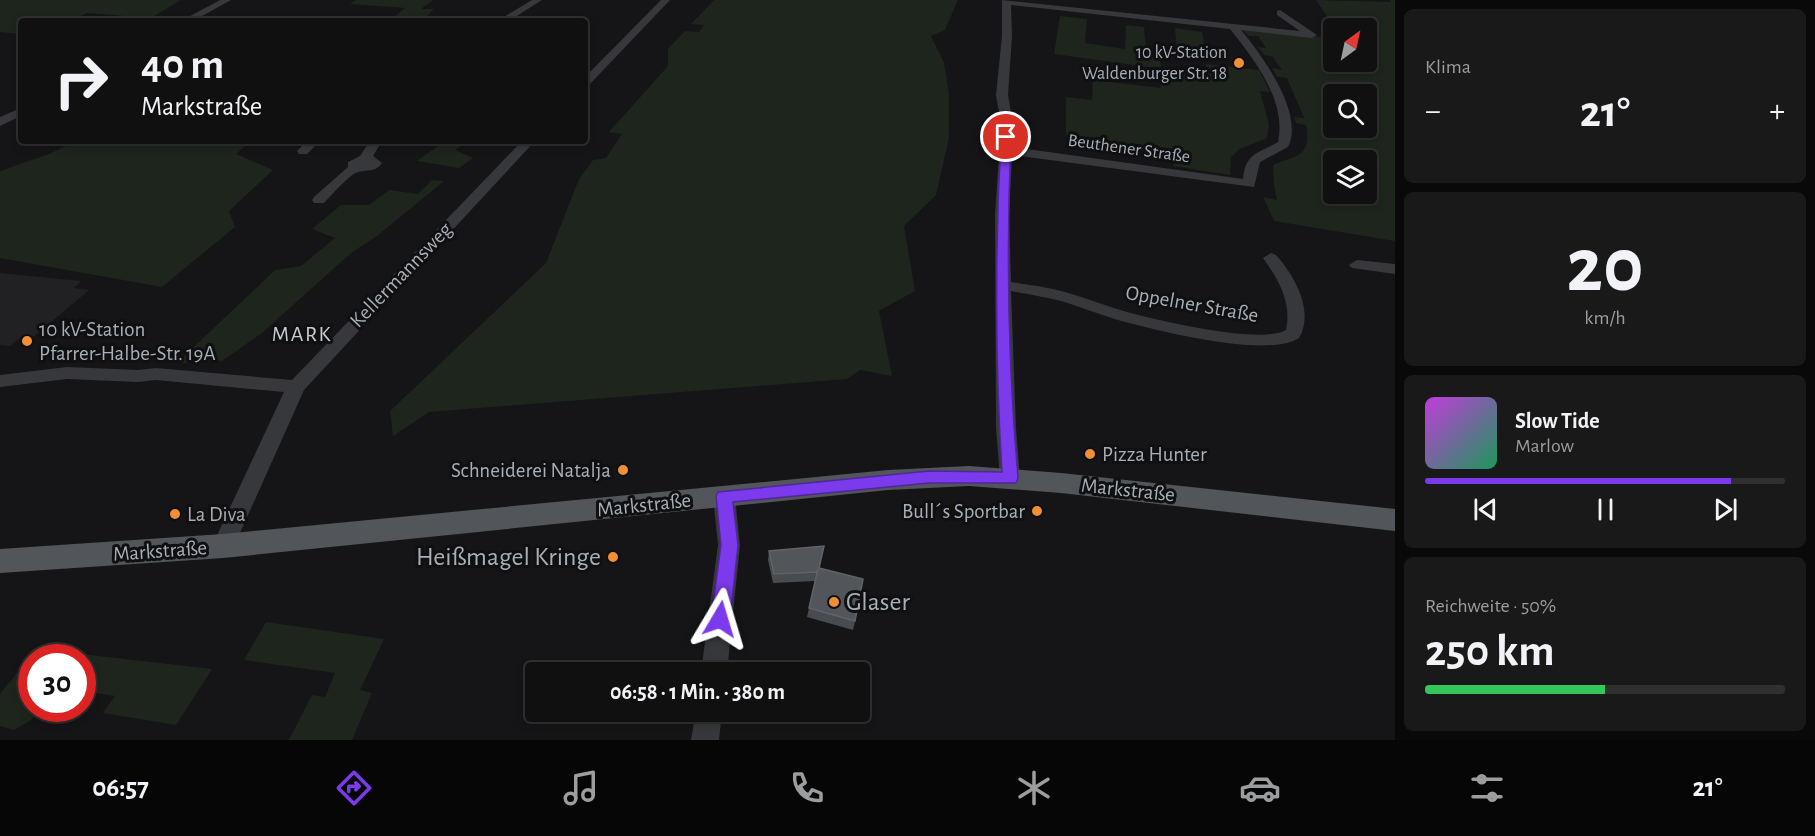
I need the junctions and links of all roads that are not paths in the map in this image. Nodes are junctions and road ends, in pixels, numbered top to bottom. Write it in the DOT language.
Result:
graph roads {
  1 [pos="227,0"];
  2 [pos="538,0"];
  3 [pos="666,0"];
  4 [pos="1006,1"];
  5 [pos="1280,13"];
  6 [pos="192,18"];
  7 [pos="507,18"];
  8 [pos="1234,28"];
  9 [pos="588,63"];
  10 [pos="603,64"];
  11 [pos="588,80"];
  12 [pos="18,113"];
  13 [pos="0,122"];
  14 [pos="311,144"];
  15 [pos="374,144"];
  16 [pos="526,144"];
  17 [pos="1005,150"];
  18 [pos="303,151"];
  19 [pos="319,200"];
  20 [pos="1270,258"];
  21 [pos="1385,264"];
  22 [pos="1357,265"];
  23 [pos="1003,285"];
  24 [pos="1,381"];
  25 [pos="296,387"];
  26 [pos="1010,478"];
  27 [pos="724,496"];
  28 [pos="1395,520"];
  29 [pos="222,546"];
  30 [pos="0,561"];
  31 [pos="715,662"];
  32 [pos="707,722"];
  33 [pos="705,740"];
  1 -- 6 [label="street"];
  2 -- 7 [label="street"];
  3 -- 10 [label="street"];
  4 -- 8 [label="street"];
  4 -- 17 [label="street"];
  5 -- 8 [label="street"];
  8 -- 17 [label="street, Beuthener Straße"];
  9 -- 10 [label="street"];
  10 -- 11 [label="street"];
  12 -- 13 [label="street"];
  14 -- 18 [label="street"];
  15 -- 19 [label="street"];
  16 -- 25 [label="street, Kellermannsweg"];
  17 -- 23 [label="street"];
  20 -- 23 [label="street, Oppelner Straße"];
  21 -- 22 [label="street"];
  23 -- 26 [label="street"];
  24 -- 25 [label="street"];
  25 -- 29 [label="street, Kellermannsweg"];
  26 -- 27 [label="main road, Markstraße"];
  26 -- 28 [label="main road, Markstraße"];
  27 -- 29 [label="main road, Markstraße"];
  27 -- 31 [label="street"];
  29 -- 30 [label="main road, Markstraße"];
  32 -- 33 [label="street"];
}
